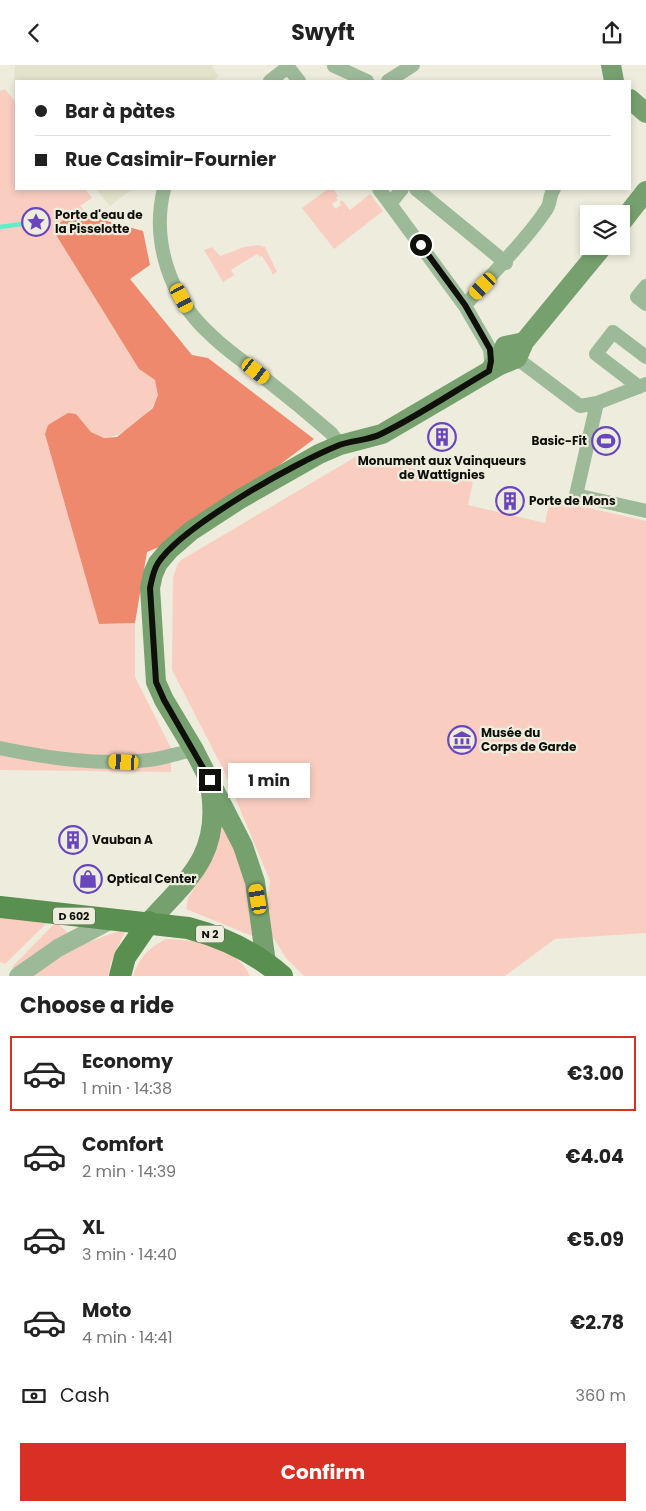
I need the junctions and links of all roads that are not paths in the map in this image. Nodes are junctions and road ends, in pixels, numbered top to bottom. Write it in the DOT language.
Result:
graph roads {
  1 [pos="334,65"];
  2 [pos="414,65"];
  3 [pos="611,65"];
  4 [pos="271,80"];
  5 [pos="298,80"];
  6 [pos="341,80"];
  7 [pos="365,80"];
  8 [pos="390,80"];
  9 [pos="401,80"];
  10 [pos="614,80"];
  11 [pos="631,100"];
  12 [pos="646,113"];
  13 [pos="164,190"];
  14 [pos="380,190"];
  15 [pos="401,190"];
  16 [pos="417,190"];
  17 [pos="553,190"];
  18 [pos="646,191"];
  19 [pos="390,204"];
  20 [pos="630,211"];
  21 [pos="596,255"];
  22 [pos="506,263"];
  23 [pos="646,285"];
  24 [pos="646,304"];
  25 [pos="465,305"];
  26 [pos="484,339"];
  27 [pos="515,353"];
  28 [pos="646,357"];
  29 [pos="489,371"];
  30 [pos="642,385"];
  31 [pos="597,403"];
  32 [pos="340,445"];
  33 [pos="646,511"];
  34 [pos="0,748"];
  35 [pos="194,750"];
  36 [pos="210,780"];
  37 [pos="0,907"];
  38 [pos="113,919"];
  39 [pos="148,922"];
  40 [pos="272,972"];
  41 [pos="18,976"];
  42 [pos="120,976"];
  1 -- 6 [label="street"];
  1 -- 7 [label="street"];
  2 -- 8 [label="street"];
  2 -- 9 [label="street"];
  3 -- 10 [label="main road"];
  4 -- 5 [label="street"];
  11 -- 12 [label="main road"];
  13 -- 32 [label="street"];
  14 -- 19 [label="street"];
  15 -- 19 [label="street"];
  16 -- 22 [label="street"];
  17 -- 22 [label="street"];
  18 -- 20 [label="main road"];
  19 -- 25 [label="street"];
  21 -- 27 [label="main road"];
  22 -- 25 [label="street"];
  23 -- 24 [label="street"];
  25 -- 26 [label="street"];
  26 -- 27 [label="street"];
  26 -- 29 [label="street"];
  27 -- 29 [label="main road"];
  27 -- 31 [label="street"];
  28 -- 30 [label="street"];
  29 -- 32 [label="main road"];
  30 -- 31 [label="street"];
  31 -- 33 [label="street"];
  32 -- 35 [label="main road"];
  34 -- 35 [label="street"];
  35 -- 36 [label="main road"];
  36 -- 39 [label="main road"];
  36 -- 40 [label="main road"];
  37 -- 38 [label="main road, D 602"];
  38 -- 39 [label="main road, D 602"];
  38 -- 41 [label="street"];
  39 -- 40 [label="main road, N 2"];
  39 -- 42 [label="main road"];
}
